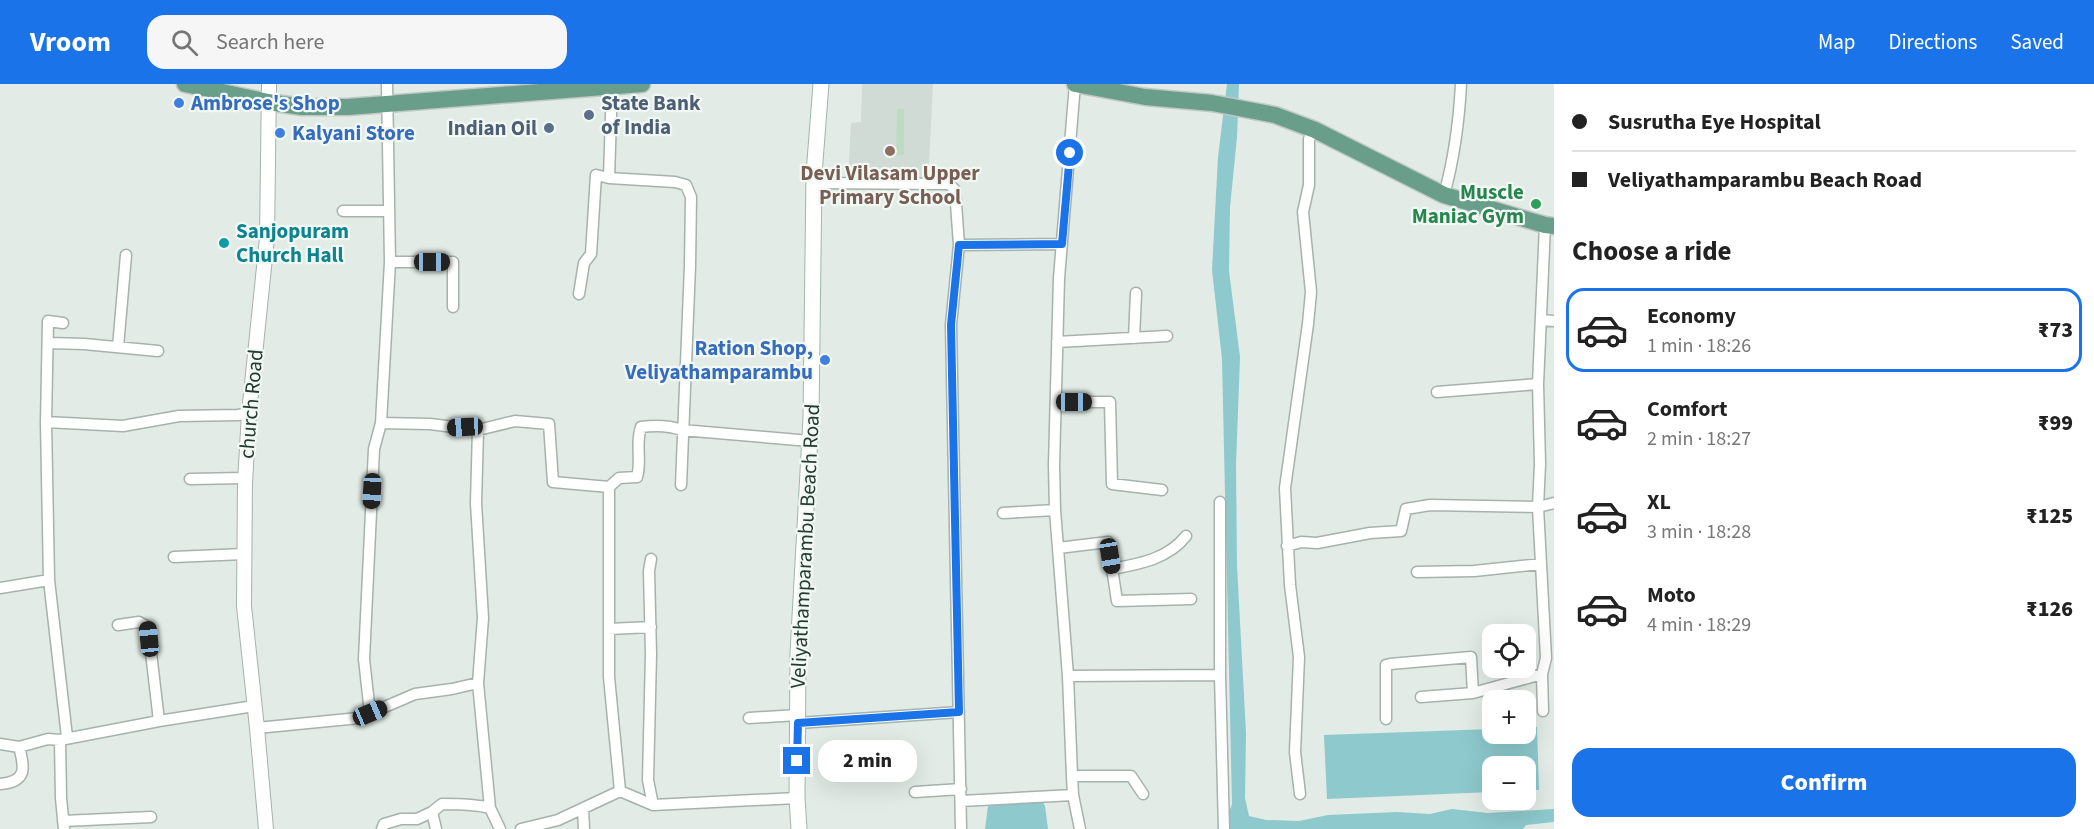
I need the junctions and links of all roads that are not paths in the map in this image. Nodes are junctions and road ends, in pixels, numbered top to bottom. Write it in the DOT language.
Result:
graph roads {
  1 [pos="185,84"];
  2 [pos="269,84"];
  3 [pos="387,84"];
  4 [pos="642,84"];
  5 [pos="821,84"];
  6 [pos="1075,84"];
  7 [pos="1461,84"];
  8 [pos="612,86"];
  9 [pos="553,88"];
  10 [pos="268,102"];
  11 [pos="387,104"];
  12 [pos="1315,130"];
  13 [pos="609,178"];
  14 [pos="814,183"];
  15 [pos="1444,195"];
  16 [pos="343,211"];
  17 [pos="389,211"];
  18 [pos="1550,225"];
  19 [pos="1062,244"];
  20 [pos="959,245"];
  21 [pos="126,255"];
  22 [pos="390,262"];
  23 [pos="1136,293"];
  24 [pos="579,294"];
  25 [pos="453,307"];
  26 [pos="1541,320"];
  27 [pos="1554,321"];
  28 [pos="63,323"];
  29 [pos="1167,336"];
  30 [pos="1134,338"];
  31 [pos="1057,342"];
  32 [pos="48,343"];
  33 [pos="118,347"];
  34 [pos="158,351"];
  35 [pos="1539,384"];
  36 [pos="1437,392"];
  37 [pos="1056,402"];
  38 [pos="249,413"];
  39 [pos="46,422"];
  40 [pos="381,423"];
  41 [pos="478,430"];
  42 [pos="682,430"];
  43 [pos="810,441"];
  44 [pos="245,478"];
  45 [pos="190,479"];
  46 [pos="681,484"];
  47 [pos="609,487"];
  48 [pos="1162,490"];
  49 [pos="1220,502"];
  50 [pos="1554,503"];
  51 [pos="1538,507"];
  52 [pos="1055,510"];
  53 [pos="1003,513"];
  54 [pos="1186,536"];
  55 [pos="1287,546"];
  56 [pos="1058,548"];
  57 [pos="244,554"];
  58 [pos="174,557"];
  59 [pos="651,559"];
  60 [pos="1541,564"];
  61 [pos="1112,569"];
  62 [pos="1417,572"];
  63 [pos="49,580"];
  64 [pos="0,588"];
  65 [pos="1191,599"];
  66 [pos="118,625"];
  67 [pos="651,627"];
  68 [pos="609,629"];
  69 [pos="1550,658"];
  70 [pos="1542,674"];
  71 [pos="1220,675"];
  72 [pos="1068,676"];
  73 [pos="478,682"];
  74 [pos="1473,693"];
  75 [pos="1421,697"];
  76 [pos="254,706"];
  77 [pos="1543,711"];
  78 [pos="959,712"];
  79 [pos="370,713"];
  80 [pos="749,718"];
  81 [pos="798,719"];
  82 [pos="1386,719"];
  83 [pos="159,721"];
  84 [pos="257,728"];
  85 [pos="63,738"];
  86 [pos="0,744"];
  87 [pos="19,747"];
  88 [pos="1072,776"];
  89 [pos="0,784"];
  90 [pos="960,789"];
  91 [pos="620,791"];
  92 [pos="915,792"];
  93 [pos="1143,794"];
  94 [pos="1073,795"];
  95 [pos="1300,795"];
  96 [pos="797,798"];
  97 [pos="961,801"];
  98 [pos="653,805"];
  99 [pos="490,808"];
  100 [pos="583,809"];
  101 [pos="432,812"];
  102 [pos="151,817"];
  103 [pos="63,825"];
  104 [pos="266,829"];
  105 [pos="381,829"];
  106 [pos="436,829"];
  107 [pos="500,829"];
  108 [pos="521,829"];
  109 [pos="584,829"];
  110 [pos="799,829"];
  111 [pos="962,829"];
  112 [pos="1080,829"];
  113 [pos="1224,829"];
  1 -- 10 [label="main road"];
  2 -- 10 [label="street, church Road"];
  3 -- 11 [label="street"];
  4 -- 8 [label="main road"];
  5 -- 14 [label="main road, Veliyathamparambu Beach Road"];
  6 -- 12 [label="main road"];
  6 -- 19 [label="street"];
  7 -- 15 [label="street"];
  8 -- 9 [label="main road"];
  8 -- 13 [label="street"];
  9 -- 11 [label="main road"];
  10 -- 11 [label="main road"];
  10 -- 38 [label="street, church Road"];
  11 -- 17 [label="street"];
  12 -- 15 [label="main road"];
  12 -- 55 [label="street"];
  13 -- 24 [label="street"];
  13 -- 42 [label="street"];
  14 -- 20 [label="street"];
  14 -- 43 [label="main road, Veliyathamparambu Beach Road"];
  15 -- 18 [label="main road"];
  16 -- 17 [label="street"];
  17 -- 22 [label="street"];
  18 -- 26 [label="street"];
  19 -- 20 [label="street"];
  19 -- 31 [label="street"];
  20 -- 78 [label="street"];
  21 -- 33 [label="street"];
  22 -- 25 [label="street"];
  22 -- 40 [label="street"];
  23 -- 30 [label="street"];
  26 -- 27 [label="street"];
  26 -- 35 [label="street"];
  28 -- 32 [label="street"];
  29 -- 30 [label="street"];
  30 -- 31 [label="street"];
  31 -- 37 [label="street"];
  32 -- 33 [label="street"];
  32 -- 39 [label="street"];
  33 -- 34 [label="street"];
  35 -- 36 [label="street"];
  35 -- 51 [label="street"];
  37 -- 48 [label="street"];
  37 -- 52 [label="street"];
  38 -- 39 [label="street"];
  38 -- 44 [label="street, church Road"];
  39 -- 63 [label="street"];
  40 -- 41 [label="street"];
  40 -- 79 [label="street"];
  41 -- 47 [label="street"];
  41 -- 73 [label="street"];
  42 -- 43 [label="street"];
  42 -- 46 [label="street"];
  42 -- 47 [label="street"];
  43 -- 81 [label="main road, Veliyathamparambu Beach Road"];
  44 -- 45 [label="street"];
  44 -- 57 [label="street, church Road"];
  47 -- 68 [label="street"];
  49 -- 71 [label="street"];
  50 -- 51 [label="street"];
  51 -- 55 [label="street"];
  51 -- 60 [label="street"];
  52 -- 53 [label="street"];
  52 -- 56 [label="street"];
  54 -- 61 [label="street"];
  55 -- 95 [label="street"];
  56 -- 61 [label="street"];
  56 -- 72 [label="street"];
  57 -- 58 [label="street"];
  57 -- 76 [label="street, church Road"];
  59 -- 67 [label="street"];
  60 -- 62 [label="street"];
  60 -- 69 [label="street"];
  61 -- 65 [label="street"];
  63 -- 64 [label="street"];
  63 -- 85 [label="street"];
  66 -- 83 [label="street"];
  67 -- 68 [label="street"];
  67 -- 98 [label="street"];
  68 -- 91 [label="street"];
  69 -- 70 [label="street"];
  70 -- 74 [label="street"];
  70 -- 77 [label="street"];
  71 -- 72 [label="street"];
  71 -- 113 [label="street"];
  72 -- 88 [label="street"];
  73 -- 79 [label="street"];
  73 -- 99 [label="street"];
  74 -- 75 [label="street"];
  74 -- 82 [label="street"];
  76 -- 83 [label="street"];
  76 -- 84 [label="street, church Road"];
  78 -- 81 [label="street"];
  78 -- 90 [label="street"];
  79 -- 84 [label="street"];
  80 -- 81 [label="street"];
  81 -- 96 [label="main road, Veliyathamparambu Beach Road"];
  83 -- 85 [label="street"];
  84 -- 104 [label="street, church Road"];
  85 -- 87 [label="street"];
  85 -- 103 [label="street"];
  86 -- 87 [label="street"];
  87 -- 89 [label="street"];
  88 -- 93 [label="street"];
  88 -- 94 [label="street"];
  90 -- 92 [label="street"];
  90 -- 97 [label="street"];
  91 -- 98 [label="street"];
  91 -- 100 [label="street"];
  94 -- 97 [label="street"];
  94 -- 112 [label="street"];
  96 -- 98 [label="street"];
  96 -- 110 [label="main road, Veliyathamparambu Beach Road"];
  97 -- 111 [label="street"];
  99 -- 101 [label="street"];
  99 -- 107 [label="street"];
  100 -- 108 [label="street"];
  100 -- 109 [label="street"];
  101 -- 105 [label="street"];
  101 -- 106 [label="street"];
  102 -- 103 [label="street"];
}
